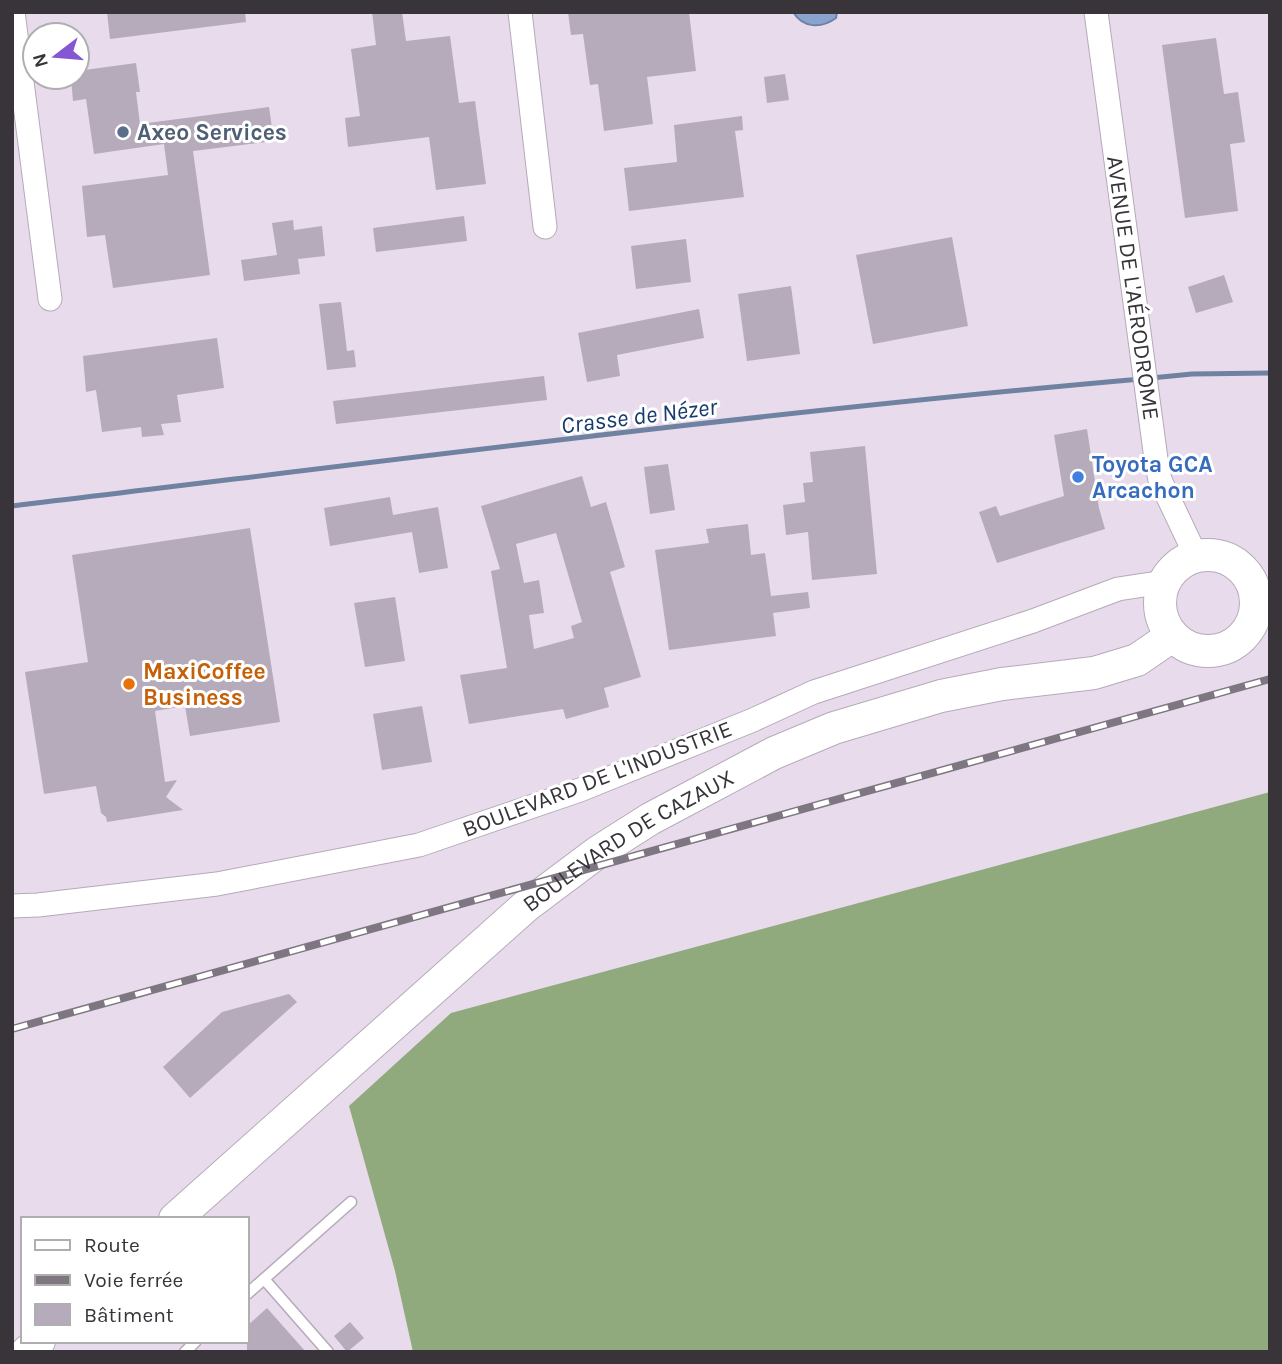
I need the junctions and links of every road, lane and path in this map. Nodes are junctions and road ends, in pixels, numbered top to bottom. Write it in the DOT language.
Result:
graph roads {
  1 [pos="13,12"];
  2 [pos="520,12"];
  3 [pos="1096,12"];
  4 [pos="545,227"];
  5 [pos="50,299"];
  6 [pos="1196,556"];
  7 [pos="1164,582"];
  8 [pos="1262,585"];
  9 [pos="1172,636"];
  10 [pos="12,906"];
  11 [pos="351,1202"];
  12 [pos="177,1217"];
  13 [pos="264,1279"];
  14 [pos="248,1293"];
  15 [pos="328,1352"];
  1 -- 5 [label="street"];
  2 -- 4 [label="street"];
  3 -- 6 [label="street, AVENUE DE L'AÉRODROME"];
  6 -- 7 [label="main road"];
  6 -- 8 [label="main road"];
  7 -- 9 [label="main road"];
  7 -- 10 [label="street, BOULEVARD DE L'INDUSTRIE"];
  8 -- 9 [label="main road"];
  9 -- 12 [label="main road, BOULEVARD DE CAZAUX"];
  11 -- 13 [label="lane"];
  13 -- 14 [label="lane"];
  13 -- 15 [label="lane"];
}
